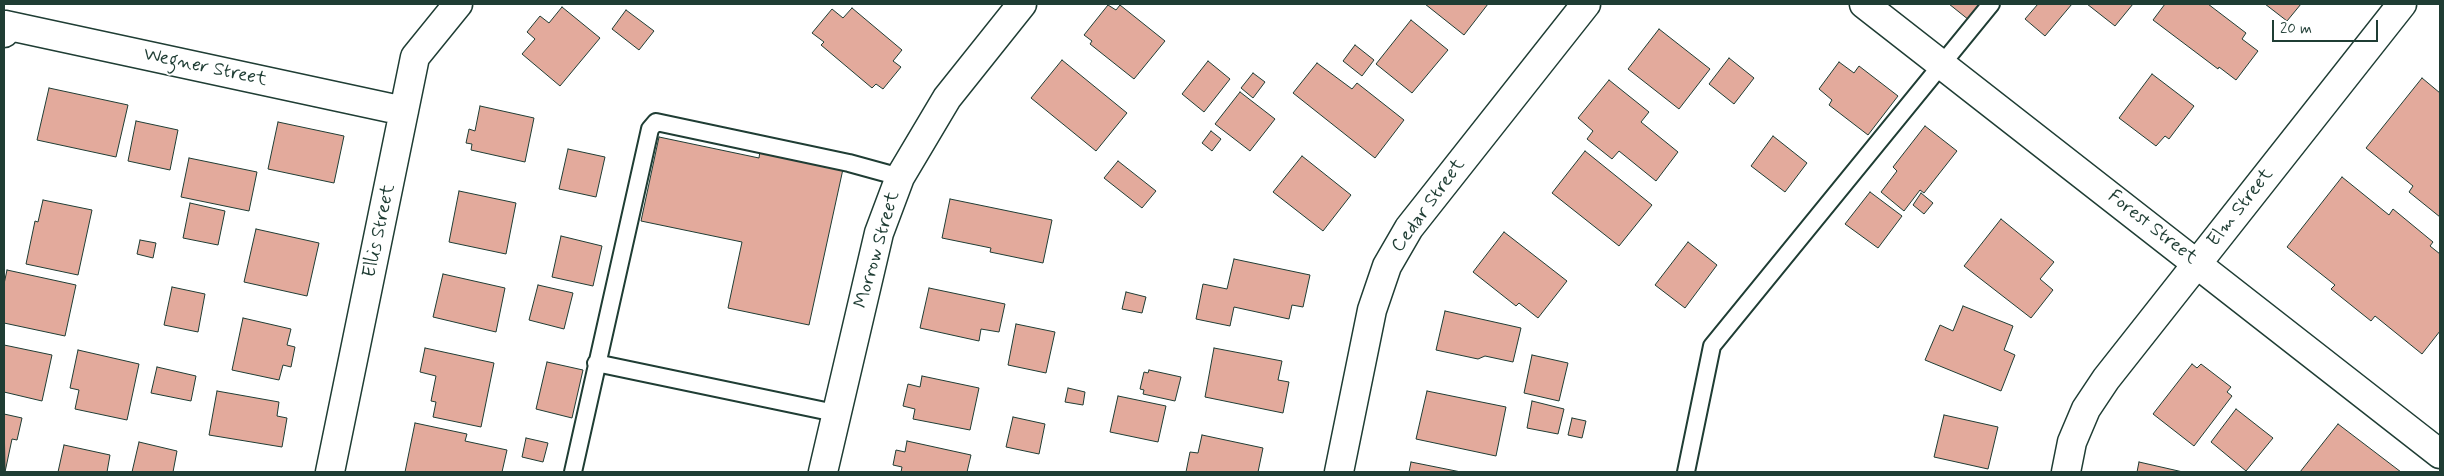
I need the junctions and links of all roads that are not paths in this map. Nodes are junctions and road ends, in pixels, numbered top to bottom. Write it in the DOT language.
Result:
graph roads {
  1 [pos="458,4"];
  2 [pos="1022,4"];
  3 [pos="1586,4"];
  4 [pos="1864,4"];
  5 [pos="1991,4"];
  6 [pos="2402,4"];
  7 [pos="5,29"];
  8 [pos="1942,66"];
  9 [pos="404,110"];
  10 [pos="900,177"];
  11 [pos="2198,264"];
  12 [pos="596,363"];
  13 [pos="835,414"];
  14 [pos="2440,454"];
  15 [pos="330,472"];
  16 [pos="573,472"];
  17 [pos="823,472"];
  18 [pos="1339,472"];
  19 [pos="1686,472"];
  20 [pos="2066,472"];
  1 -- 9 [label="street, Ellis Street"];
  2 -- 10 [label="street, Morrow Street"];
  3 -- 18 [label="street, Cedar Street"];
  4 -- 8 [label="street, Forest Street"];
  5 -- 8 [label="lane"];
  6 -- 11 [label="street, Elm Street"];
  7 -- 9 [label="street, Wegner Street"];
  8 -- 11 [label="street, Forest Street"];
  8 -- 19 [label="lane"];
  9 -- 15 [label="street, Ellis Street"];
  10 -- 12 [label="lane"];
  10 -- 13 [label="street, Morrow Street"];
  11 -- 14 [label="street, Forest Street"];
  11 -- 20 [label="street, Elm Street"];
  12 -- 13 [label="lane"];
  12 -- 16 [label="lane"];
  13 -- 17 [label="street, Morrow Street"];
}
